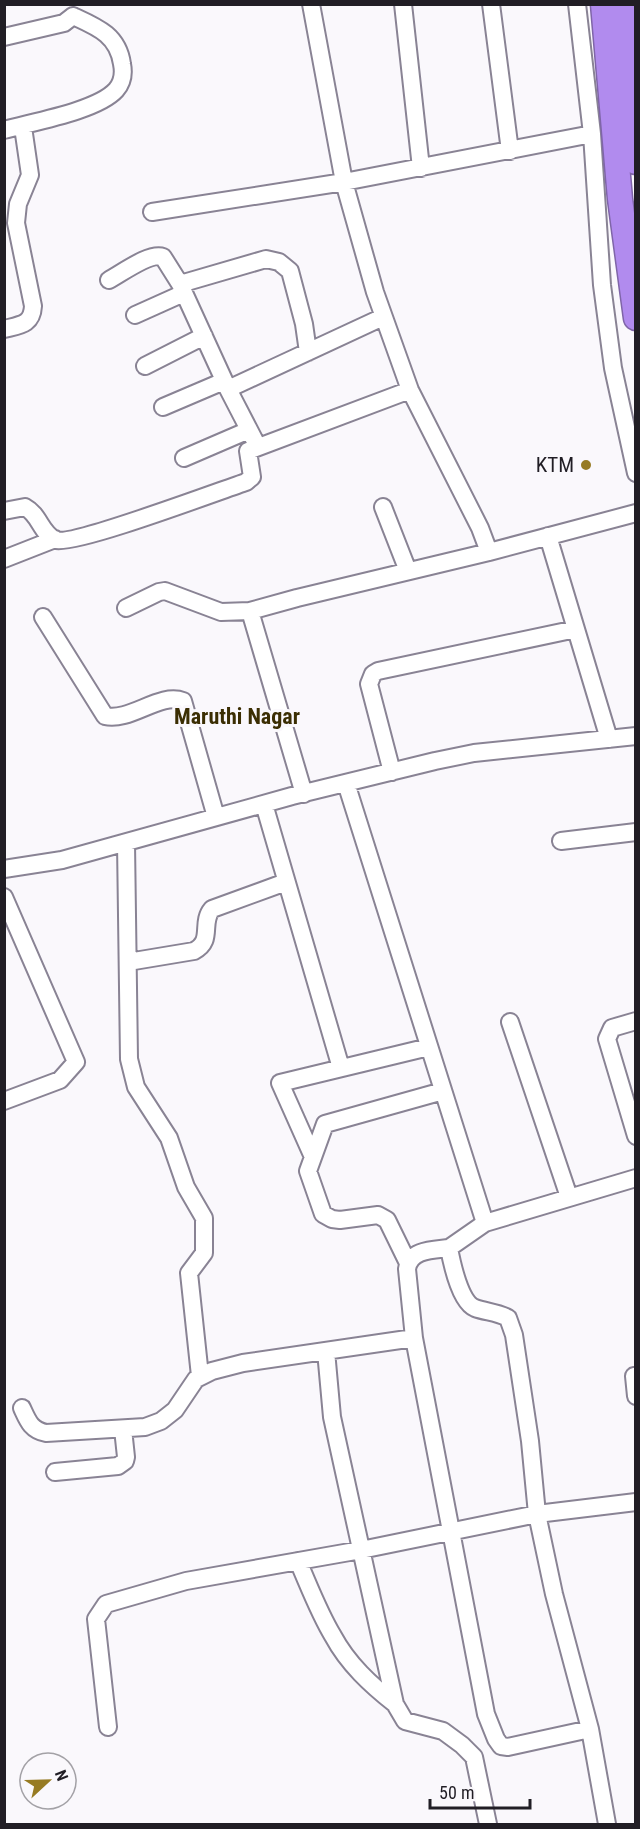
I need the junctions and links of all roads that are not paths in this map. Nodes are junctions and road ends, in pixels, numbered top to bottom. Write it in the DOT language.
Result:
graph roads {
  1 [pos="311,4"];
  2 [pos="403,4"];
  3 [pos="491,4"];
  4 [pos="577,4"];
  5 [pos="603,4"];
  6 [pos="623,4"];
  7 [pos="71,10"];
  8 [pos="4,37"];
  9 [pos="23,127"];
  10 [pos="4,130"];
  11 [pos="592,134"];
  12 [pos="510,151"];
  13 [pos="636,162"];
  14 [pos="421,168"];
  15 [pos="344,182"];
  16 [pos="152,212"];
  17 [pos="110,280"];
  18 [pos="182,289"];
  19 [pos="135,315"];
  20 [pos="383,317"];
  21 [pos="636,318"];
  22 [pos="4,329"];
  23 [pos="204,336"];
  24 [pos="309,352"];
  25 [pos="144,366"];
  26 [pos="226,385"];
  27 [pos="410,390"];
  28 [pos="163,407"];
  29 [pos="249,430"];
  30 [pos="258,447"];
  31 [pos="184,458"];
  32 [pos="636,473"];
  33 [pos="383,507"];
  34 [pos="4,512"];
  35 [pos="636,513"];
  36 [pos="548,537"];
  37 [pos="55,539"];
  38 [pos="489,552"];
  39 [pos="4,559"];
  40 [pos="408,572"];
  41 [pos="126,608"];
  42 [pos="250,611"];
  43 [pos="44,617"];
  44 [pos="576,629"];
  45 [pos="636,736"];
  46 [pos="609,739"];
  47 [pos="392,772"];
  48 [pos="346,783"];
  49 [pos="304,794"];
  50 [pos="264,804"];
  51 [pos="216,818"];
  52 [pos="636,832"];
  53 [pos="561,841"];
  54 [pos="126,843"];
  55 [pos="4,869"];
  56 [pos="286,882"];
  57 [pos="4,897"];
  58 [pos="128,962"];
  59 [pos="510,1022"];
  60 [pos="636,1022"];
  61 [pos="429,1047"];
  62 [pos="341,1068"];
  63 [pos="443,1091"];
  64 [pos="4,1101"];
  65 [pos="636,1136"];
  66 [pos="313,1157"];
  67 [pos="636,1178"];
  68 [pos="569,1197"];
  69 [pos="485,1223"];
  70 [pos="449,1248"];
  71 [pos="408,1263"];
  72 [pos="414,1338"];
  73 [pos="326,1351"];
  74 [pos="200,1376"];
  75 [pos="634,1376"];
  76 [pos="636,1396"];
  77 [pos="22,1408"];
  78 [pos="123,1429"];
  79 [pos="55,1472"];
  80 [pos="636,1502"];
  81 [pos="537,1514"];
  82 [pos="452,1532"];
  83 [pos="361,1550"];
  84 [pos="298,1561"];
  85 [pos="395,1704"];
  86 [pos="108,1727"];
  87 [pos="590,1729"];
  88 [pos="501,1746"];
  89 [pos="474,1757"];
  90 [pos="488,1824"];
  91 [pos="607,1824"];
  1 -- 15 [label="street"];
  2 -- 14 [label="street"];
  3 -- 12 [label="street"];
  4 -- 11 [label="street"];
  5 -- 21 [label="highway"];
  6 -- 13 [label="highway"];
  7 -- 8 [label="street"];
  7 -- 9 [label="street"];
  9 -- 10 [label="street"];
  9 -- 22 [label="street"];
  11 -- 12 [label="street"];
  11 -- 32 [label="street"];
  12 -- 14 [label="street"];
  14 -- 15 [label="street"];
  15 -- 16 [label="street"];
  15 -- 20 [label="street"];
  17 -- 18 [label="street"];
  18 -- 19 [label="street"];
  18 -- 23 [label="street"];
  18 -- 24 [label="street"];
  20 -- 24 [label="street"];
  20 -- 27 [label="street"];
  23 -- 25 [label="street"];
  23 -- 26 [label="street"];
  24 -- 26 [label="street"];
  26 -- 28 [label="street"];
  26 -- 29 [label="street"];
  27 -- 30 [label="street"];
  27 -- 38 [label="street"];
  29 -- 30 [label="street"];
  29 -- 31 [label="street"];
  30 -- 37 [label="street"];
  33 -- 40 [label="street"];
  34 -- 37 [label="street"];
  35 -- 36 [label="street"];
  36 -- 38 [label="street"];
  36 -- 44 [label="street"];
  37 -- 39 [label="street"];
  38 -- 40 [label="street"];
  40 -- 42 [label="street"];
  41 -- 42 [label="street"];
  42 -- 49 [label="street"];
  43 -- 51 [label="street"];
  44 -- 46 [label="street"];
  44 -- 47 [label="street"];
  45 -- 46 [label="street"];
  46 -- 47 [label="street"];
  47 -- 48 [label="street"];
  48 -- 49 [label="street"];
  48 -- 61 [label="street"];
  49 -- 50 [label="street"];
  50 -- 51 [label="street"];
  50 -- 56 [label="street"];
  51 -- 54 [label="street"];
  52 -- 53 [label="street"];
  54 -- 55 [label="street"];
  54 -- 58 [label="street"];
  56 -- 58 [label="street"];
  56 -- 62 [label="street"];
  57 -- 64 [label="street"];
  58 -- 74 [label="street"];
  59 -- 68 [label="street"];
  60 -- 65 [label="street"];
  61 -- 62 [label="street"];
  61 -- 63 [label="street"];
  62 -- 66 [label="street"];
  63 -- 66 [label="street"];
  63 -- 69 [label="street"];
  66 -- 71 [label="street"];
  67 -- 68 [label="street"];
  68 -- 69 [label="street"];
  69 -- 70 [label="street"];
  70 -- 71 [label="street"];
  70 -- 81 [label="street"];
  71 -- 72 [label="street"];
  72 -- 73 [label="street"];
  72 -- 82 [label="street"];
  73 -- 74 [label="street"];
  73 -- 83 [label="street"];
  74 -- 78 [label="street"];
  75 -- 76 [label="street"];
  77 -- 78 [label="street"];
  78 -- 79 [label="street"];
  80 -- 81 [label="street"];
  81 -- 82 [label="street"];
  81 -- 87 [label="street"];
  82 -- 83 [label="street"];
  82 -- 88 [label="street"];
  83 -- 84 [label="street"];
  83 -- 85 [label="street"];
  84 -- 85 [label="street"];
  84 -- 86 [label="street"];
  85 -- 89 [label="street"];
  87 -- 88 [label="street"];
  87 -- 91 [label="street"];
  88 -- 89 [label="street"];
  89 -- 90 [label="street"];
}
